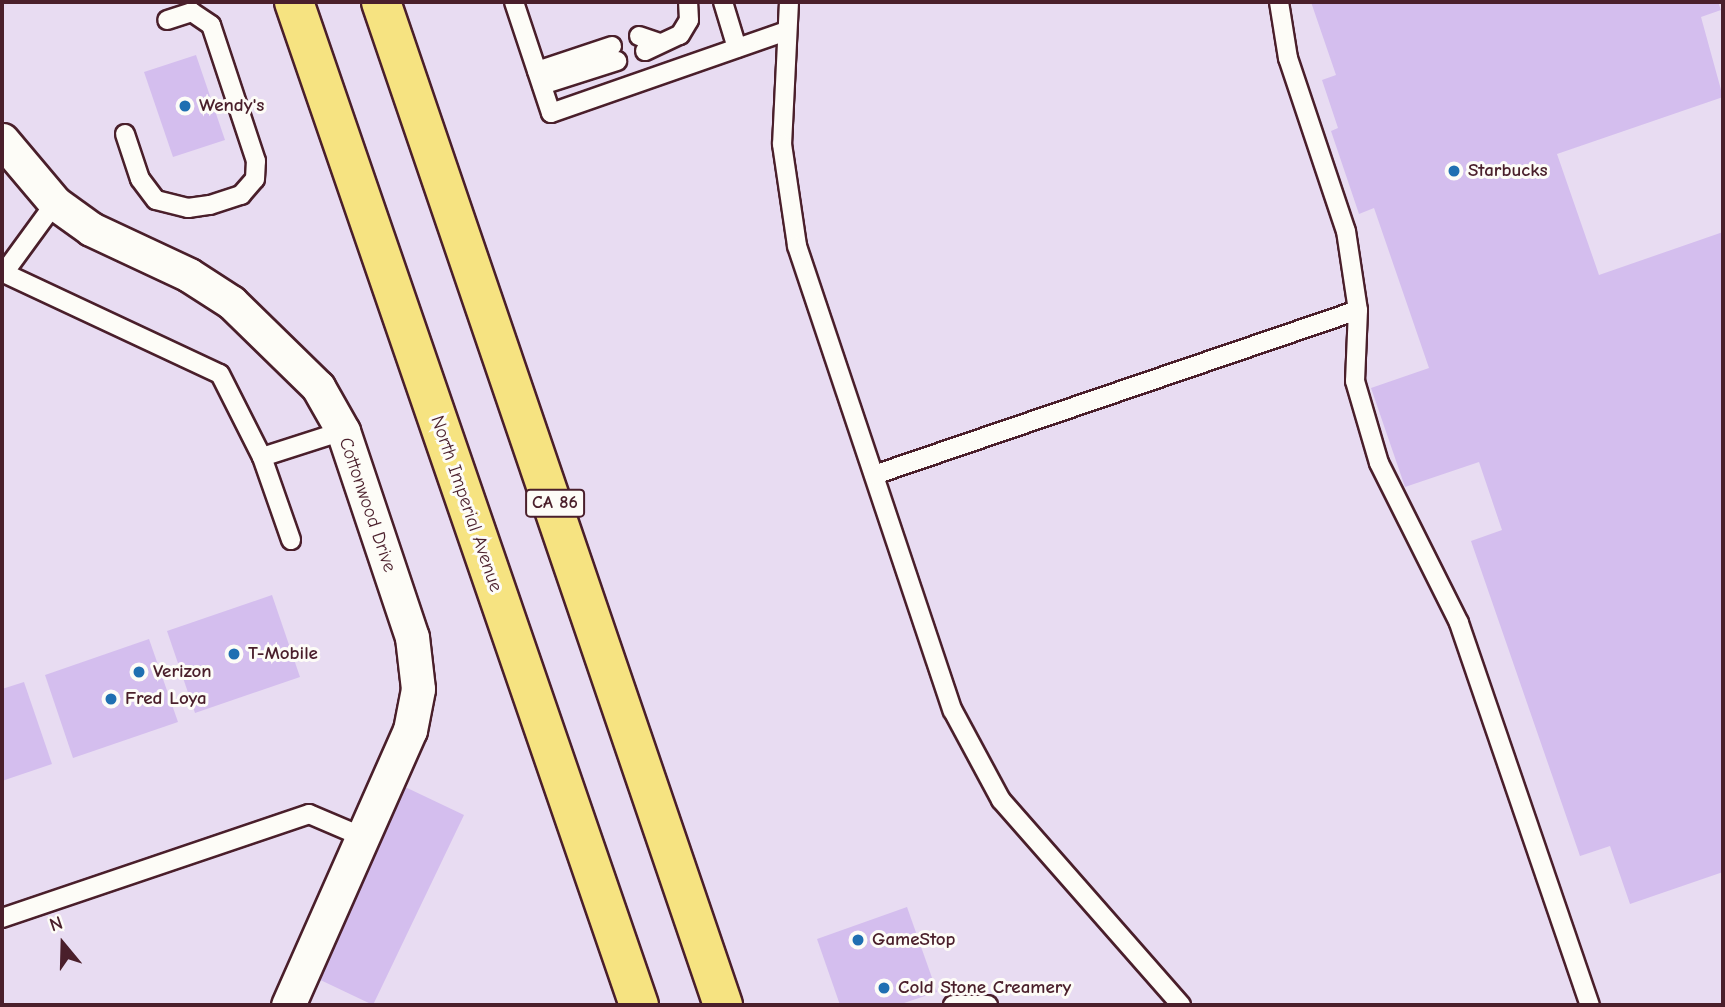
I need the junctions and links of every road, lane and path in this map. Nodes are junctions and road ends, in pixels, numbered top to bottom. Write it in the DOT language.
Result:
graph roads {
  1 [pos="294,2"];
  2 [pos="382,2"];
  3 [pos="514,2"];
  4 [pos="688,2"];
  5 [pos="723,2"];
  6 [pos="789,2"];
  7 [pos="1279,2"];
  8 [pos="167,20"];
  9 [pos="787,31"];
  10 [pos="647,43"];
  11 [pos="737,48"];
  12 [pos="615,53"];
  13 [pos="539,78"];
  14 [pos="125,134"];
  15 [pos="2,140"];
  16 [pos="55,203"];
  17 [pos="1358,310"];
  18 [pos="343,431"];
  19 [pos="261,457"];
  20 [pos="874,475"];
  21 [pos="291,540"];
  22 [pos="363,837"];
  23 [pos="2,918"];
  24 [pos="288,1005"];
  25 [pos="639,1005"];
  26 [pos="723,1005"];
  27 [pos="953,1005"];
  28 [pos="988,1005"];
  29 [pos="1181,1005"];
  30 [pos="1590,1005"];
  1 -- 25 [label="highway, North Imperial Avenue"];
  2 -- 26 [label="highway, CA 86"];
  3 -- 13 [label="lane"];
  4 -- 10 [label="lane"];
  5 -- 11 [label="lane"];
  6 -- 9 [label="lane"];
  7 -- 17 [label="lane"];
  8 -- 14 [label="lane"];
  9 -- 11 [label="lane"];
  9 -- 20 [label="lane"];
  11 -- 13 [label="lane"];
  12 -- 13 [label="lane"];
  15 -- 16 [label="street, Cottonwood Drive"];
  16 -- 18 [label="street, Cottonwood Drive"];
  16 -- 19 [label="lane"];
  17 -- 20 [label="lane"];
  17 -- 30 [label="lane"];
  18 -- 19 [label="lane"];
  18 -- 22 [label="street, Cottonwood Drive"];
  19 -- 21 [label="lane"];
  20 -- 29 [label="lane"];
  22 -- 23 [label="lane"];
  22 -- 24 [label="street, Cottonwood Drive"];
  27 -- 28 [label="lane"];
}
